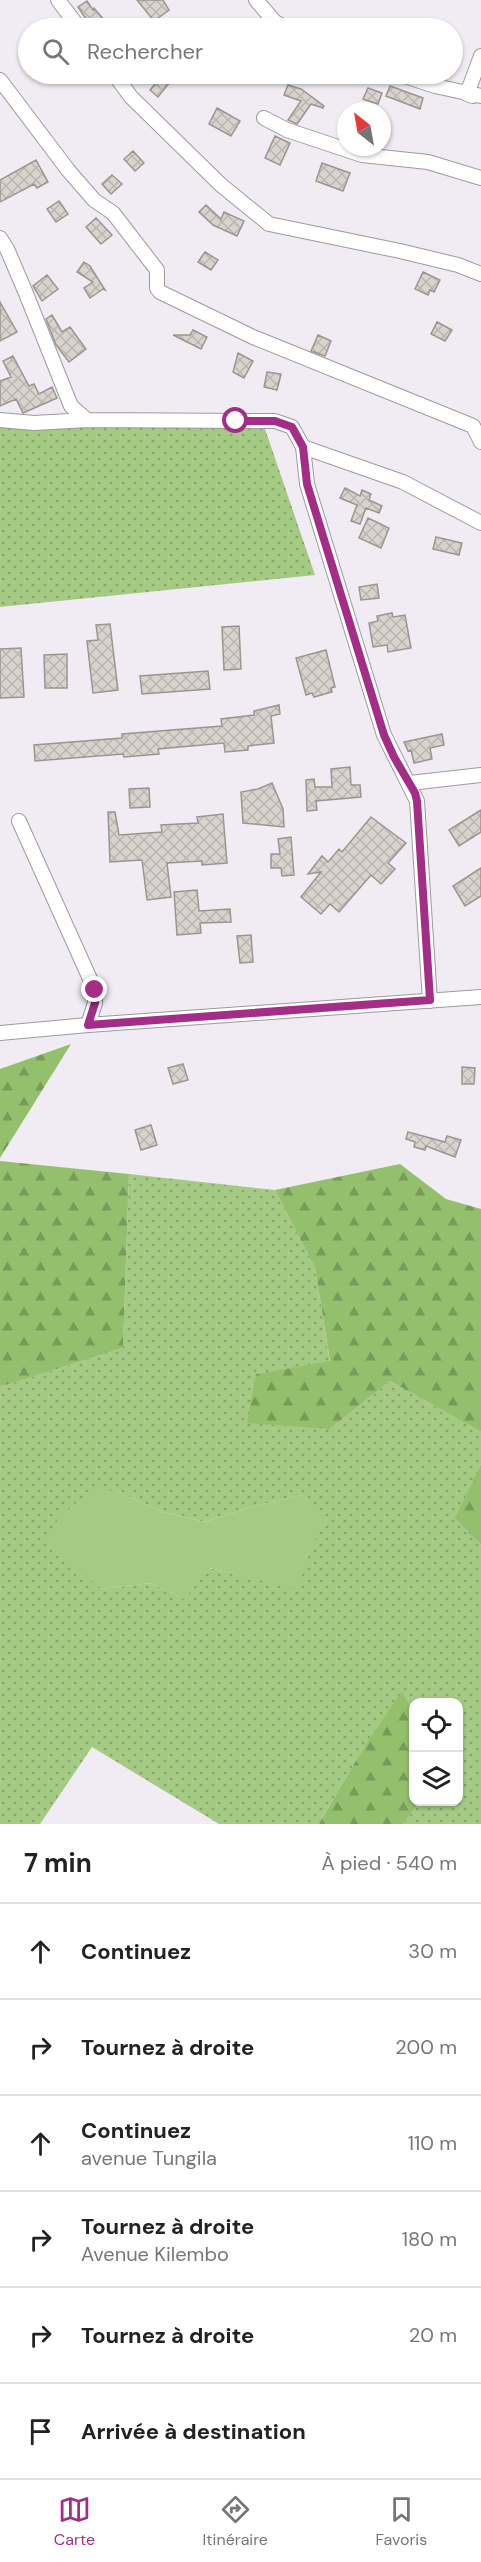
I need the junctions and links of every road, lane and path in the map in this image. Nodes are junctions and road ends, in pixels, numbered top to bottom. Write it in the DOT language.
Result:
graph roads {
  1 [pos="58,0"];
  2 [pos="256,0"];
  3 [pos="72,18"];
  4 [pos="272,18"];
  5 [pos="481,56"];
  6 [pos="0,80"];
  7 [pos="121,84"];
  8 [pos="433,84"];
  9 [pos="467,94"];
  10 [pos="481,97"];
  11 [pos="264,118"];
  12 [pos="481,178"];
  13 [pos="0,238"];
  14 [pos="481,274"];
  15 [pos="0,420"];
  16 [pos="87,420"];
  17 [pos="481,442"];
  18 [pos="303,447"];
  19 [pos="481,523"];
  20 [pos="481,775"];
  21 [pos="410,783"];
  22 [pos="19,822"];
  23 [pos="481,997"];
  24 [pos="430,1000"];
  25 [pos="88,1025"];
  26 [pos="0,1033"];
  1 -- 3 [label="street"];
  2 -- 4 [label="street"];
  5 -- 9 [label="street"];
  6 -- 17 [label="street"];
  7 -- 14 [label="street"];
  8 -- 9 [label="street"];
  9 -- 10 [label="street"];
  11 -- 12 [label="street"];
  13 -- 16 [label="street"];
  15 -- 16 [label="street"];
  16 -- 18 [label="street"];
  18 -- 19 [label="street"];
  18 -- 21 [label="street"];
  20 -- 21 [label="street"];
  21 -- 24 [label="street"];
  22 -- 25 [label="street"];
  23 -- 24 [label="street"];
  24 -- 25 [label="street"];
  25 -- 26 [label="street"];
}
